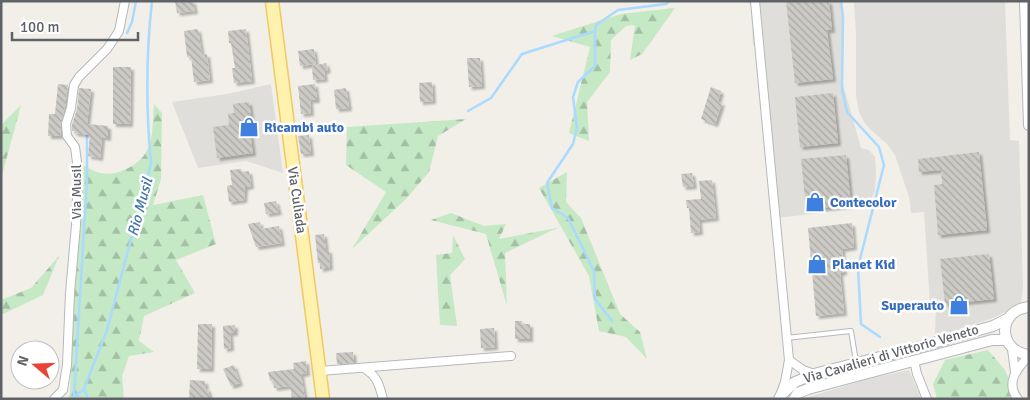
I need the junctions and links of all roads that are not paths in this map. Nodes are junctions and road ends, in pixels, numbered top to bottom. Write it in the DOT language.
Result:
graph roads {
  1 [pos="125,1"];
  2 [pos="272,1"];
  3 [pos="755,1"];
  4 [pos="1026,1"];
  5 [pos="1028,104"];
  6 [pos="1029,125"];
  7 [pos="1029,297"];
  8 [pos="1025,308"];
  9 [pos="1009,318"];
  10 [pos="786,338"];
  11 [pos="1009,345"];
  12 [pos="918,347"];
  13 [pos="511,356"];
  14 [pos="1029,356"];
  15 [pos="918,359"];
  16 [pos="789,360"];
  17 [pos="855,363"];
  18 [pos="364,368"];
  19 [pos="320,371"];
  20 [pos="1015,372"];
  21 [pos="814,374"];
  22 [pos="858,375"];
  23 [pos="780,397"];
  24 [pos="54,399"];
  25 [pos="323,399"];
  26 [pos="383,399"];
  27 [pos="794,399"];
  28 [pos="927,399"];
  29 [pos="1018,399"];
  1 -- 24 [label="street, Via Musil"];
  2 -- 19 [label="main road, Via Culiada"];
  3 -- 10 [label="street"];
  4 -- 5 [label="street"];
  5 -- 6 [label="street"];
  7 -- 8 [label="street"];
  8 -- 9 [label="street, Via Cavalieri di Vittorio Veneto"];
  9 -- 11 [label="street"];
  9 -- 12 [label="street, Via Cavalieri di Vittorio Veneto"];
  10 -- 16 [label="street"];
  10 -- 17 [label="lane"];
  11 -- 14 [label="street"];
  11 -- 15 [label="street, Via Cavalieri di Vittorio Veneto"];
  11 -- 20 [label="street"];
  12 -- 15 [label="lane"];
  12 -- 17 [label="street, Via Cavalieri di Vittorio Veneto"];
  13 -- 18 [label="street"];
  14 -- 20 [label="street"];
  15 -- 22 [label="street, Via Cavalieri di Vittorio Veneto"];
  15 -- 28 [label="street"];
  16 -- 21 [label="street"];
  16 -- 23 [label="street"];
  17 -- 21 [label="street, Via Cavalieri di Vittorio Veneto"];
  17 -- 22 [label="lane"];
  18 -- 19 [label="street"];
  18 -- 26 [label="street"];
  19 -- 25 [label="main road, Via Culiada"];
  20 -- 29 [label="street"];
  21 -- 23 [label="street, Via Cavalieri di Vittorio Veneto"];
  22 -- 27 [label="street, Via Cavalieri di Vittorio Veneto"];
}
